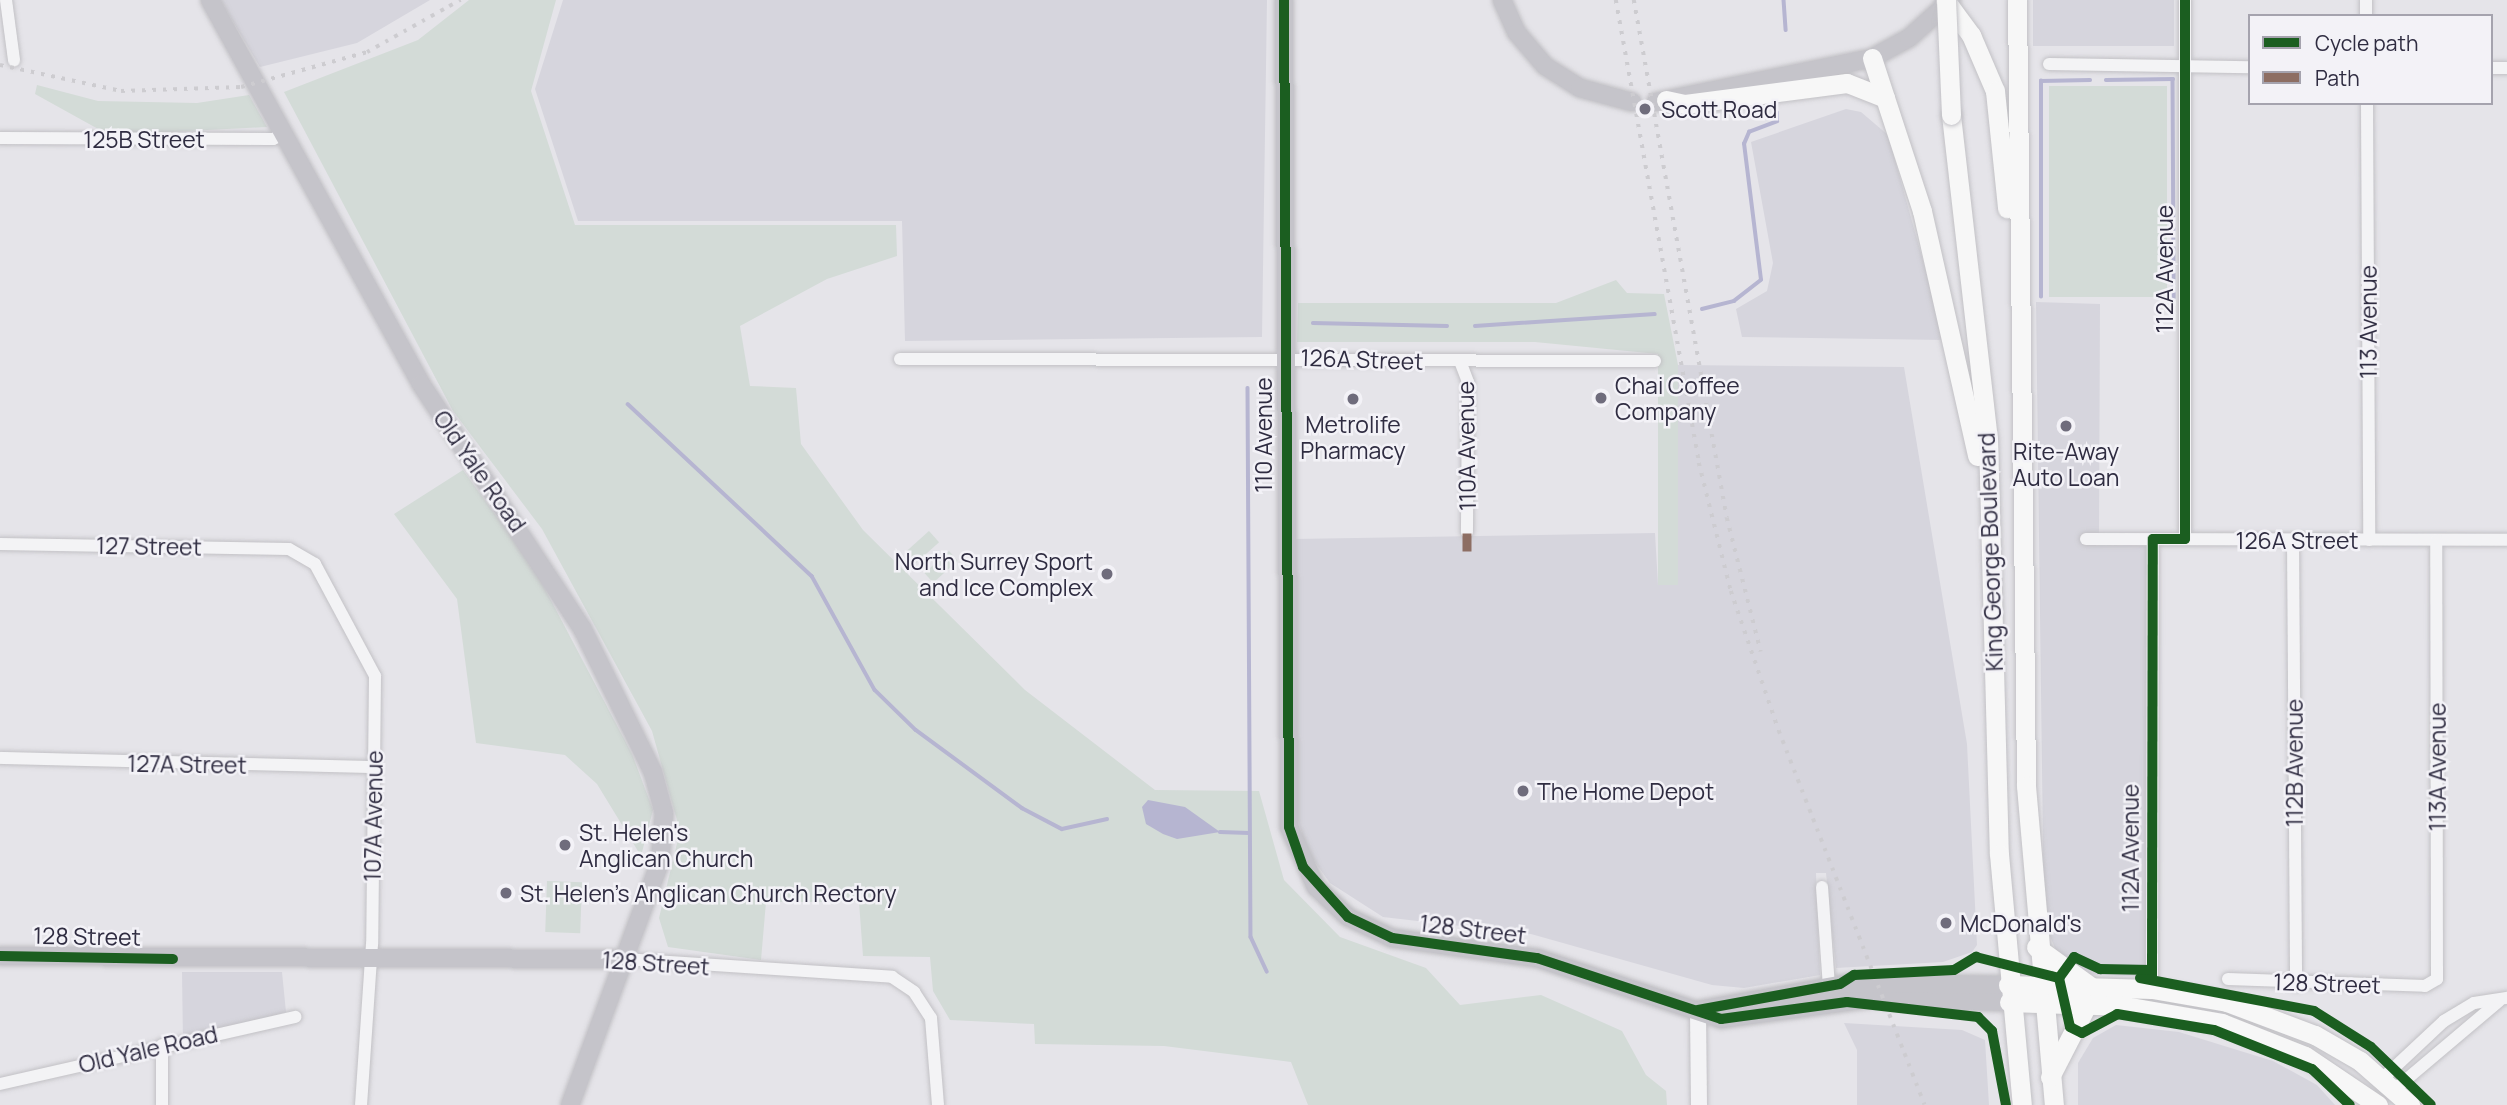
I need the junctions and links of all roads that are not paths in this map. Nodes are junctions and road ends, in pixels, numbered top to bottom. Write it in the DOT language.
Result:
graph roads {
  1 [pos="6,0"];
  2 [pos="211,0"];
  3 [pos="1284,0"];
  4 [pos="1502,0"];
  5 [pos="2017,0"];
  6 [pos="2185,0"];
  7 [pos="1948,1"];
  8 [pos="1872,58"];
  9 [pos="14,60"];
  10 [pos="2049,64"];
  11 [pos="2184,67"];
  12 [pos="2248,67"];
  13 [pos="1885,98"];
  14 [pos="1661,101"];
  15 [pos="1632,102"];
  16 [pos="2367,105"];
  17 [pos="286,133"];
  18 [pos="0,138"];
  19 [pos="1284,357"];
  20 [pos="900,359"];
  21 [pos="1460,361"];
  22 [pos="1655,361"];
  23 [pos="2021,488"];
  24 [pos="1992,515"];
  25 [pos="1467,532"];
  26 [pos="2086,539"];
  27 [pos="2153,539"];
  28 [pos="2185,539"];
  29 [pos="2293,540"];
  30 [pos="2369,540"];
  31 [pos="2436,540"];
  32 [pos="2507,540"];
  33 [pos="0,544"];
  34 [pos="296,552"];
  35 [pos="0,758"];
  36 [pos="374,767"];
  37 [pos="1303,867"];
  38 [pos="1822,887"];
  39 [pos="2036,947"];
  40 [pos="0,956"];
  41 [pos="624,959"];
  42 [pos="370,960"];
  43 [pos="2228,979"];
  44 [pos="2296,985"];
  45 [pos="1829,986"];
  46 [pos="2425,986"];
  47 [pos="2152,989"];
  48 [pos="2008,994"];
  49 [pos="2089,995"];
  50 [pos="2040,996"];
  51 [pos="2503,999"];
  52 [pos="1698,1010"];
  53 [pos="296,1017"];
  54 [pos="162,1045"];
  55 [pos="2050,1077"];
  56 [pos="0,1084"];
  57 [pos="2389,1084"];
  58 [pos="2371,1102"];
  59 [pos="162,1105"];
  60 [pos="360,1105"];
  61 [pos="570,1105"];
  62 [pos="938,1105"];
  63 [pos="1699,1105"];
  64 [pos="2022,1105"];
  65 [pos="2054,1105"];
  66 [pos="2410,1105"];
  1 -- 9 [label="street"];
  2 -- 17 [label="main road, Old Yale Road"];
  3 -- 19 [label="main road, 110 Avenue"];
  4 -- 15 [label="main road"];
  5 -- 23 [label="main road, King George Boulevard"];
  6 -- 11 [label="street, 112A Avenue"];
  7 -- 8 [label="main road"];
  7 -- 23 [label="main road"];
  7 -- 24 [label="main road, King George Boulevard, bridge"];
  8 -- 13 [label="main road"];
  8 -- 14 [label="main road"];
  10 -- 11 [label="street"];
  11 -- 12 [label="street"];
  11 -- 28 [label="street, 112A Avenue"];
  13 -- 14 [label="main road"];
  13 -- 24 [label="main road"];
  16 -- 30 [label="street, 113 Avenue"];
  17 -- 18 [label="street, 125B Street"];
  17 -- 41 [label="main road, Old Yale Road"];
  19 -- 20 [label="street, 126A Street"];
  19 -- 21 [label="street, 126A Street"];
  19 -- 37 [label="main road, 110 Avenue"];
  21 -- 22 [label="street, 126A Street"];
  21 -- 25 [label="street, 110A Avenue"];
  23 -- 39 [label="main road, King George Boulevard"];
  24 -- 48 [label="main road, King George Boulevard"];
  26 -- 27 [label="street, 126A Street"];
  27 -- 28 [label="street, 126A Street"];
  27 -- 47 [label="street, 112A Avenue"];
  28 -- 29 [label="street, 126A Street"];
  29 -- 30 [label="street, 126A Street"];
  29 -- 44 [label="street, 112B Avenue"];
  30 -- 31 [label="street, 126A Street"];
  31 -- 32 [label="street, 126A Street"];
  31 -- 46 [label="street, 113A Avenue"];
  33 -- 34 [label="street, 127 Street"];
  34 -- 36 [label="street, 107A Avenue"];
  35 -- 36 [label="street, 127A Street"];
  36 -- 42 [label="street, 107A Avenue"];
  37 -- 52 [label="main road, 128 Street"];
  38 -- 45 [label="street"];
  39 -- 49 [label="main road"];
  39 -- 50 [label="main road, King George Boulevard"];
  40 -- 42 [label="main road, 128 Street"];
  41 -- 42 [label="main road, 128 Street"];
  41 -- 61 [label="main road, Old Yale Road"];
  41 -- 62 [label="street, 128 Street"];
  42 -- 60 [label="street, 107A Avenue"];
  43 -- 44 [label="street, 128 Street"];
  44 -- 46 [label="street, 128 Street"];
  45 -- 48 [label="main road, 128 Street"];
  45 -- 52 [label="main road, 128 Street"];
  47 -- 49 [label="main road"];
  47 -- 57 [label="main road"];
  48 -- 50 [label="main road, 128 Street"];
  48 -- 52 [label="main road, 128 Street"];
  48 -- 64 [label="main road, King George Boulevard"];
  49 -- 50 [label="main road, 128 Street"];
  49 -- 55 [label="main road"];
  49 -- 58 [label="main road"];
  50 -- 55 [label="main road, King George Boulevard"];
  51 -- 57 [label="street"];
  52 -- 63 [label="street"];
  53 -- 54 [label="street, Old Yale Road"];
  54 -- 56 [label="street, Old Yale Road"];
  54 -- 59 [label="street"];
  55 -- 65 [label="main road, King George Boulevard"];
  57 -- 58 [label="street"];
  57 -- 66 [label="main road"];
}
